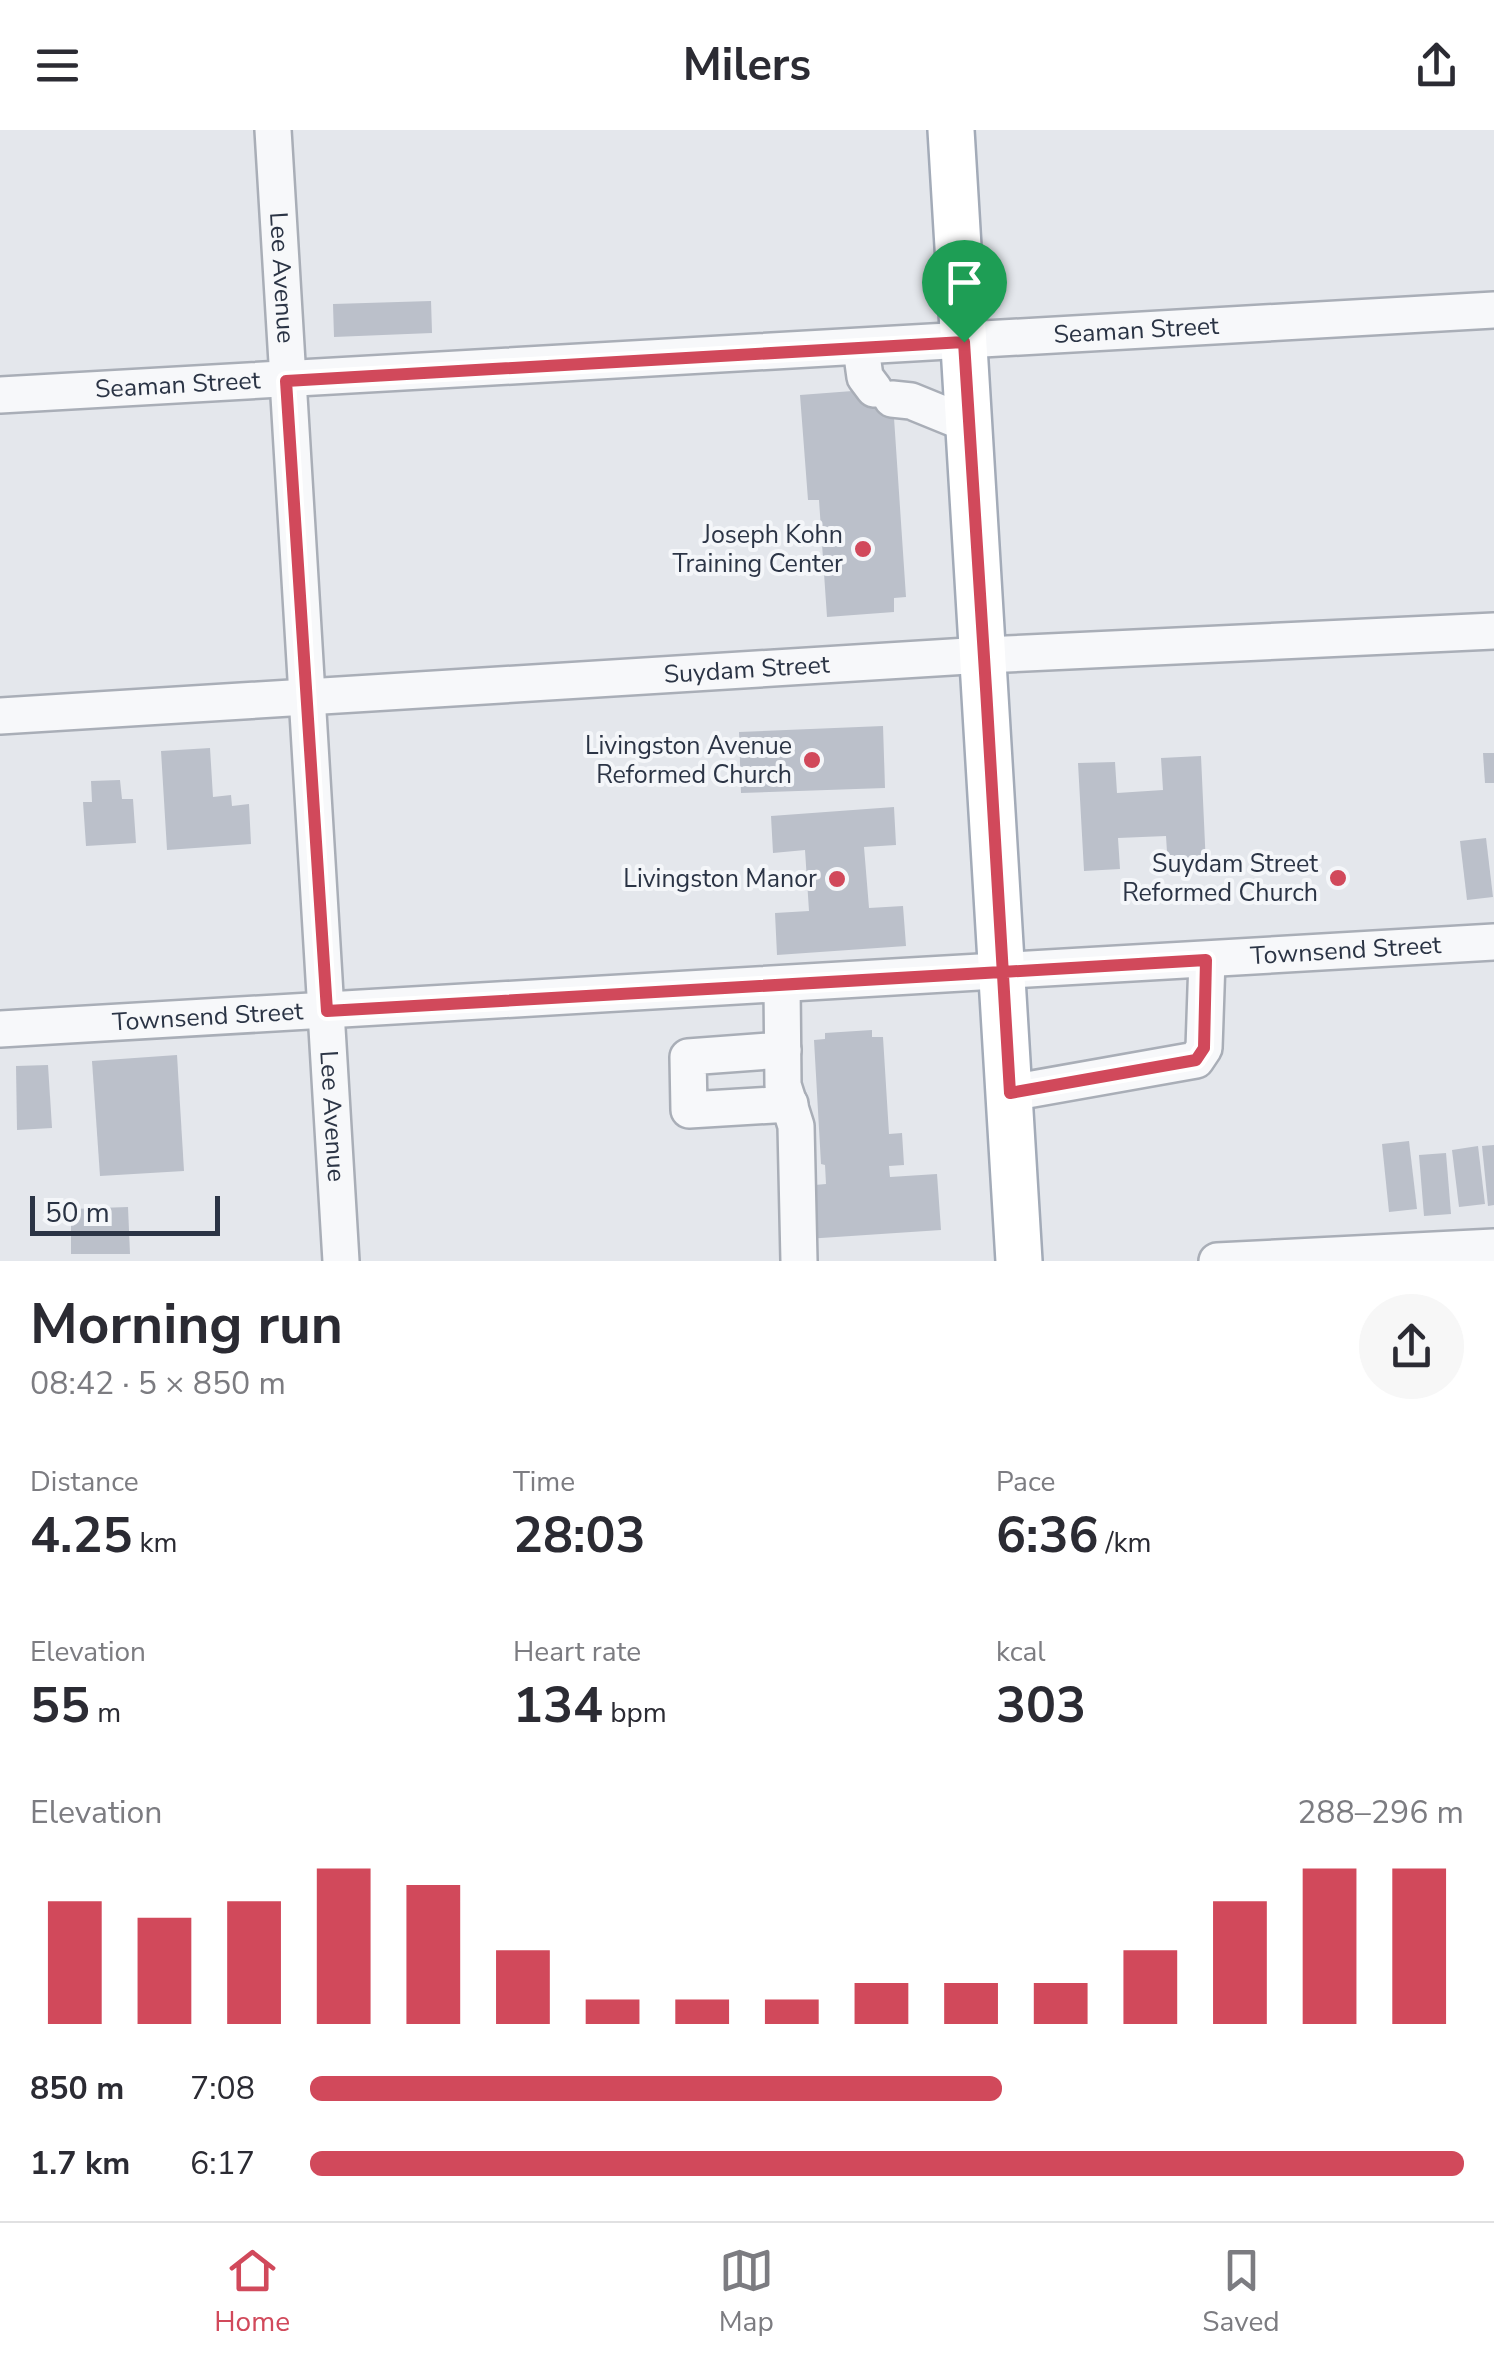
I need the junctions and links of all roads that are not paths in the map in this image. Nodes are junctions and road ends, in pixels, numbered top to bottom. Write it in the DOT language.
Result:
graph roads {
  1 [pos="273,130"];
  2 [pos="951,130"];
  3 [pos="1494,310"];
  4 [pos="964,342"];
  5 [pos="861,348"];
  6 [pos="286,381"];
  7 [pos="0,396"];
  8 [pos="970,424"];
  9 [pos="1494,632"];
  10 [pos="984,656"];
  11 [pos="308,697"];
  12 [pos="0,716"];
  13 [pos="1494,942"];
  14 [pos="1206,960"];
  15 [pos="1002,972"];
  16 [pos="782,985"];
  17 [pos="327,1011"];
  18 [pos="0,1029"];
  19 [pos="783,1050"];
  20 [pos="1010,1093"];
  21 [pos="790,1104"];
  22 [pos="1494,1247"];
  23 [pos="341,1261"];
  24 [pos="798,1261"];
  25 [pos="1019,1261"];
  26 [pos="1218,1261"];
  1 -- 6 [label="street, Lee Avenue"];
  2 -- 4 [label="main road"];
  3 -- 4 [label="street, Seaman Street"];
  4 -- 5 [label="street, Seaman Street"];
  4 -- 8 [label="main road"];
  5 -- 6 [label="street, Seaman Street"];
  5 -- 8 [label="street"];
  6 -- 7 [label="street, Seaman Street"];
  6 -- 11 [label="street, Lee Avenue"];
  8 -- 10 [label="main road"];
  9 -- 10 [label="street, Suydam Street"];
  10 -- 11 [label="street, Suydam Street"];
  10 -- 15 [label="main road"];
  11 -- 12 [label="street, Suydam Street"];
  11 -- 17 [label="street, Lee Avenue"];
  13 -- 14 [label="street, Townsend Street"];
  14 -- 15 [label="street, Townsend Street"];
  14 -- 20 [label="street"];
  15 -- 16 [label="street, Townsend Street"];
  15 -- 20 [label="main road"];
  16 -- 17 [label="street, Townsend Street"];
  16 -- 19 [label="street"];
  17 -- 18 [label="street, Townsend Street"];
  17 -- 23 [label="street, Lee Avenue"];
  19 -- 21 [label="street"];
  19 -- 21 [label="street"];
  20 -- 25 [label="main road"];
  21 -- 24 [label="street"];
  22 -- 26 [label="street"];
}
